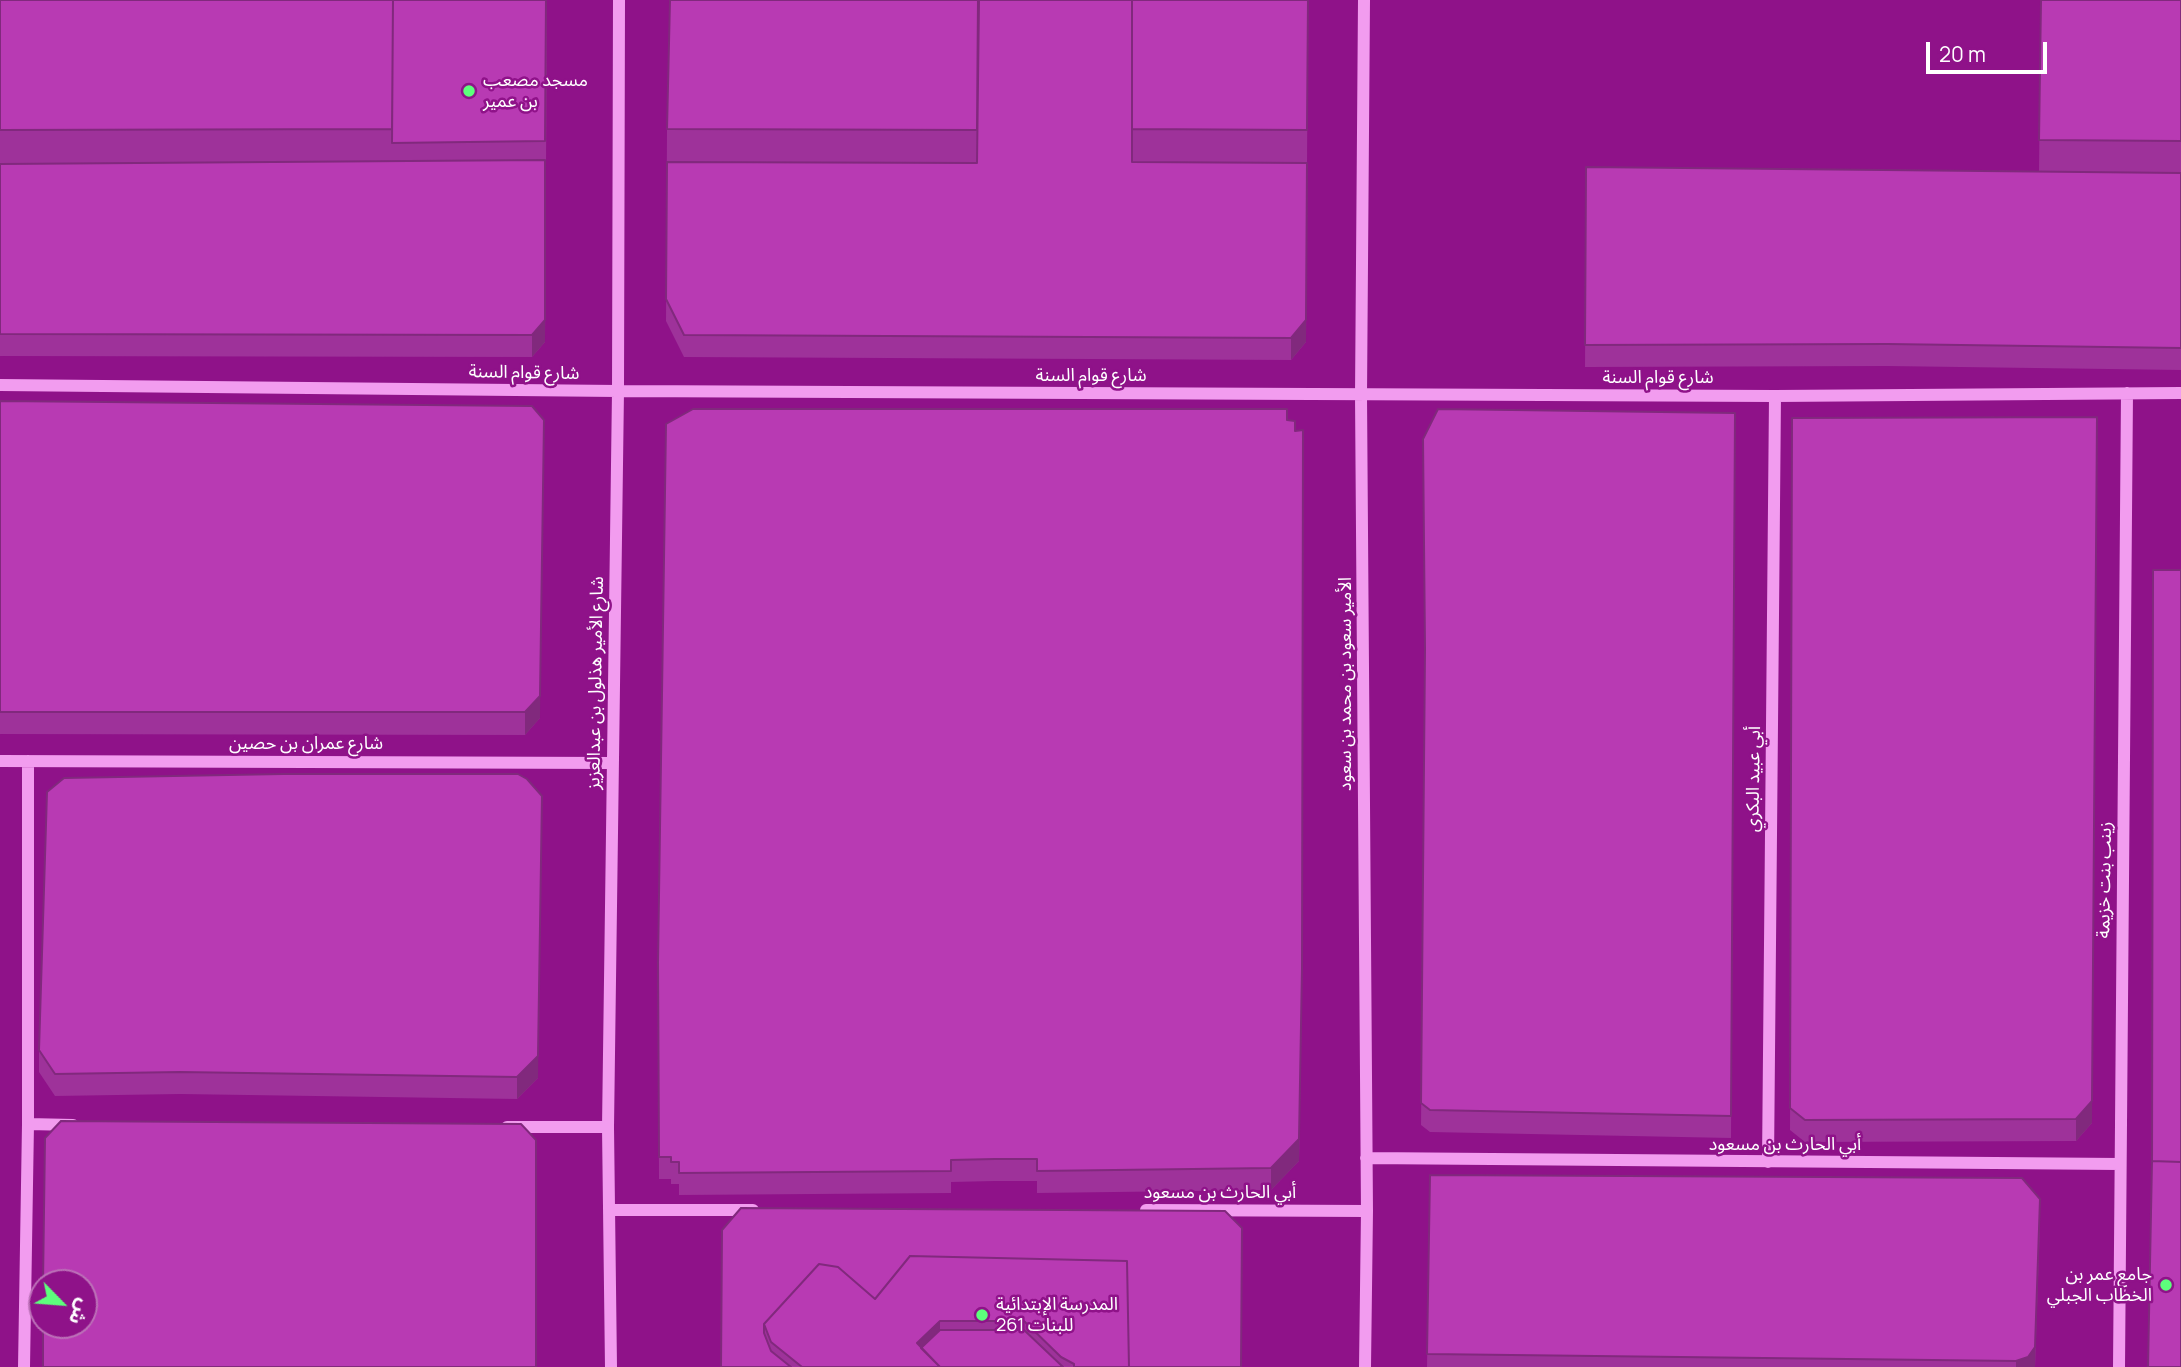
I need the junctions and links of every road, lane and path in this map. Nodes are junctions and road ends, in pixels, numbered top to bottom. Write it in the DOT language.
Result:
graph roads {
  1 [pos="619,0"];
  2 [pos="1364,0"];
  3 [pos="0,385"];
  4 [pos="618,391"];
  5 [pos="2127,393"];
  6 [pos="2181,393"];
  7 [pos="1361,394"];
  8 [pos="1775,396"];
  9 [pos="0,761"];
  10 [pos="29,761"];
  11 [pos="613,762"];
  12 [pos="27,1124"];
  13 [pos="83,1125"];
  14 [pos="498,1127"];
  15 [pos="608,1127"];
  16 [pos="1366,1158"];
  17 [pos="1768,1162"];
  18 [pos="2120,1164"];
  19 [pos="610,1210"];
  20 [pos="762,1210"];
  21 [pos="1133,1210"];
  22 [pos="1367,1211"];
  23 [pos="23,1367"];
  24 [pos="611,1367"];
  25 [pos="1365,1367"];
  26 [pos="2119,1367"];
  1 -- 4 [label="street, شارع الأمير هذلول بن عبدالعزيز"];
  2 -- 7 [label="street, الأمير سعود بن محمد بن سعود"];
  3 -- 4 [label="street, شارع قوام السنة"];
  4 -- 7 [label="street, شارع قوام السنة"];
  4 -- 11 [label="street, شارع الأمير هذلول بن عبدالعزيز"];
  5 -- 6 [label="street, شارع قوام السنة"];
  5 -- 8 [label="street, شارع قوام السنة"];
  5 -- 18 [label="street, زينب بنت خزيمة"];
  7 -- 8 [label="street, شارع قوام السنة"];
  7 -- 16 [label="street, الأمير سعود بن محمد بن سعود"];
  8 -- 17 [label="street, أبي عبيد البكري"];
  9 -- 10 [label="street, شارع عمران بن حصين"];
  10 -- 11 [label="street, شارع عمران بن حصين"];
  10 -- 12 [label="street"];
  11 -- 15 [label="street, شارع الأمير هذلول بن عبدالعزيز"];
  12 -- 13 [label="street"];
  12 -- 23 [label="street"];
  14 -- 15 [label="street"];
  15 -- 19 [label="street, شارع الأمير هذلول بن عبدالعزيز"];
  16 -- 17 [label="street, أبي الحارث بن مسعود"];
  16 -- 22 [label="street, الأمير سعود بن محمد بن سعود"];
  17 -- 18 [label="street, أبي الحارث بن مسعود"];
  18 -- 26 [label="street, زينب بنت خزيمة"];
  19 -- 20 [label="street"];
  19 -- 24 [label="street, شارع الأمير هذلول بن عبدالعزيز"];
  21 -- 22 [label="street, أبي الحارث بن مسعود"];
  22 -- 25 [label="street, الأمير سعود بن محمد بن سعود"];
}
